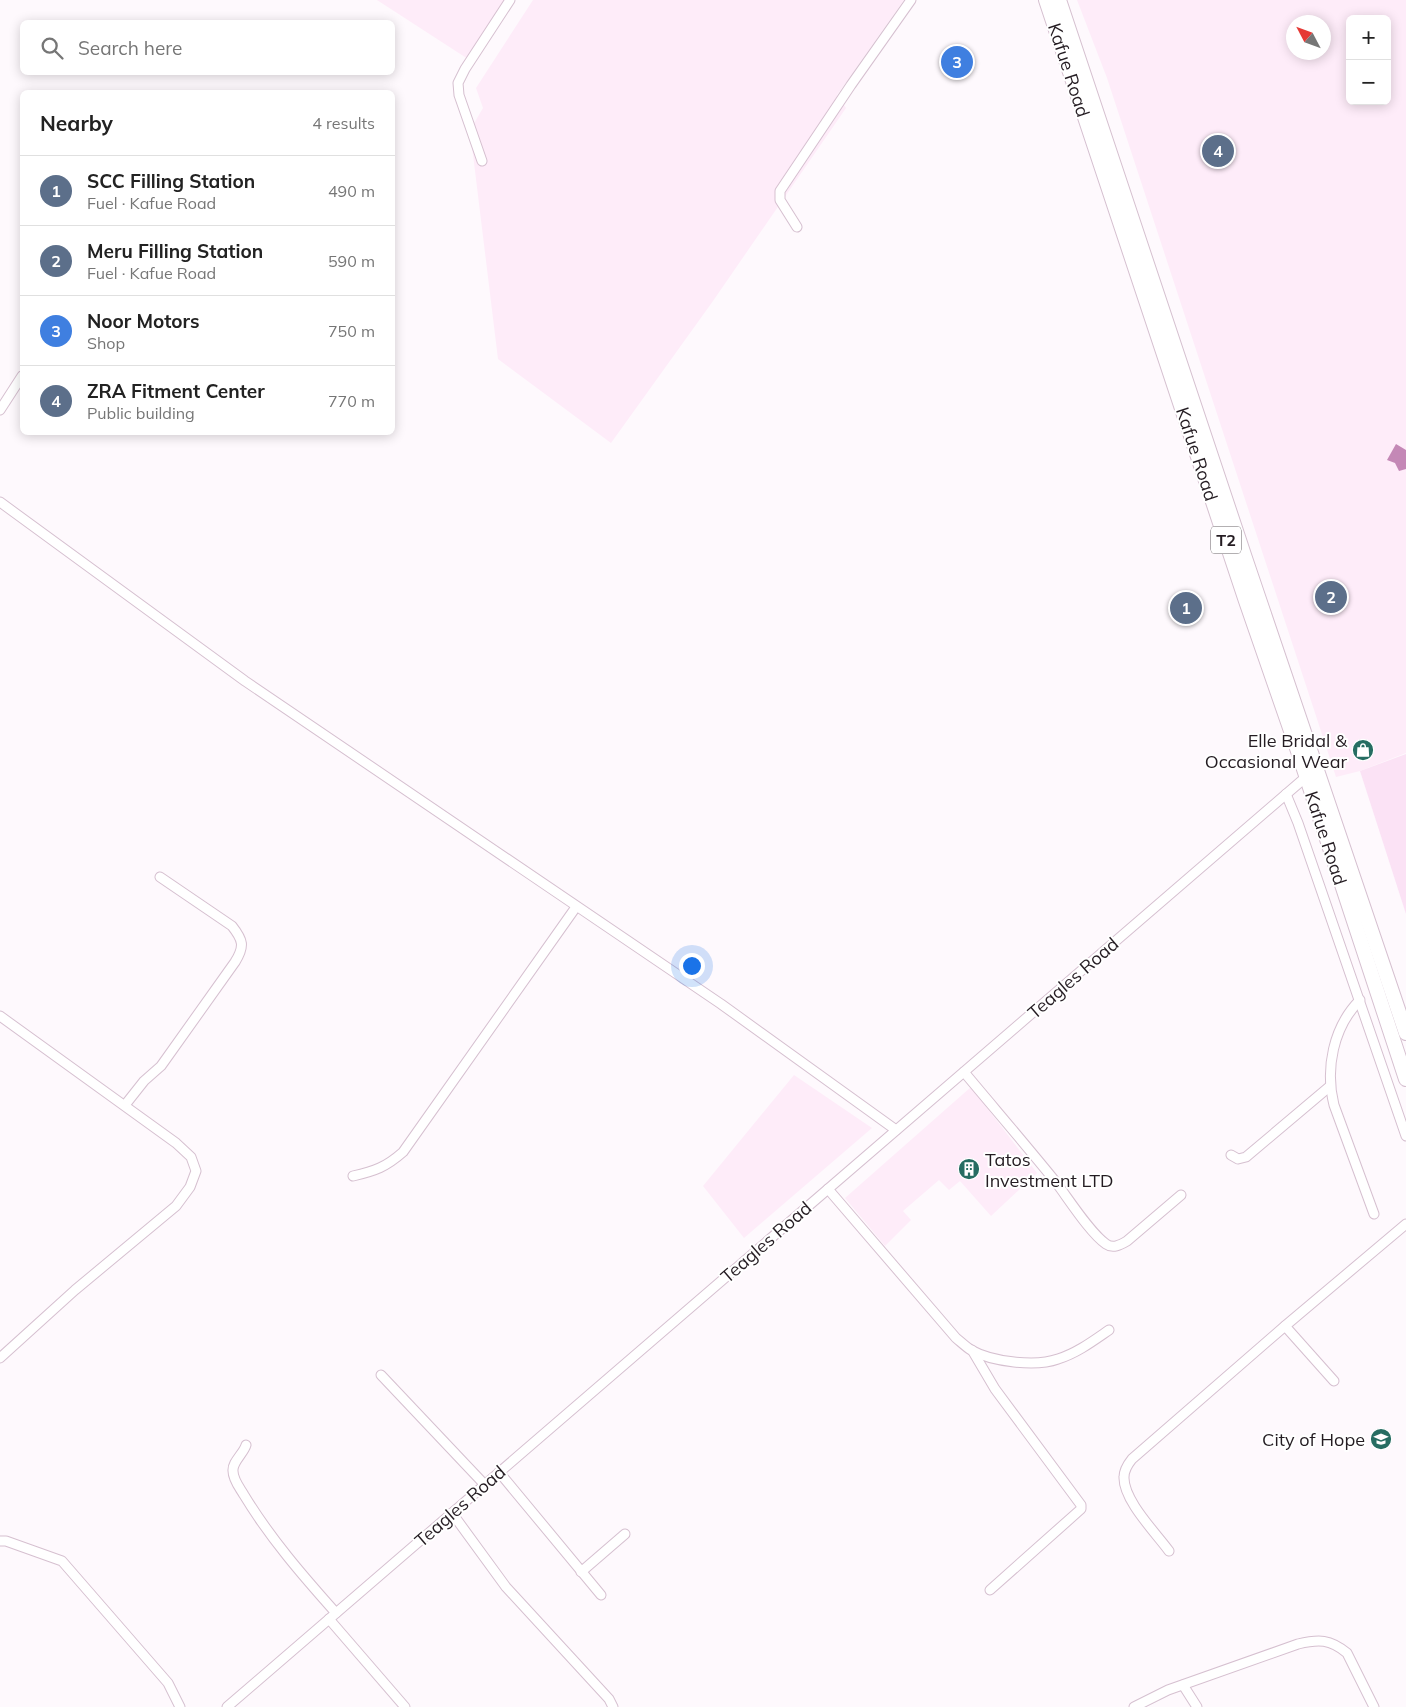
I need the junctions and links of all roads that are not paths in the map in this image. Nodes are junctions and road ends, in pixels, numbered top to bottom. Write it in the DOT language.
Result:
graph roads {
  1 [pos="510,0"];
  2 [pos="911,0"];
  3 [pos="1046,0"];
  4 [pos="1059,0"];
  5 [pos="482,161"];
  6 [pos="797,227"];
  7 [pos="20,379"];
  8 [pos="0,410"];
  9 [pos="0,502"];
  10 [pos="1306,777"];
  11 [pos="1286,794"];
  12 [pos="160,877"];
  13 [pos="576,907"];
  14 [pos="1360,1000"];
  15 [pos="0,1016"];
  16 [pos="1406,1033"];
  17 [pos="964,1072"];
  18 [pos="1406,1079"];
  19 [pos="1330,1087"];
  20 [pos="125,1105"];
  21 [pos="896,1130"];
  22 [pos="1406,1136"];
  23 [pos="1231,1155"];
  24 [pos="354,1176"];
  25 [pos="828,1189"];
  26 [pos="1181,1195"];
  27 [pos="1374,1214"];
  28 [pos="1406,1224"];
  29 [pos="1285,1326"];
  30 [pos="1109,1330"];
  31 [pos="972,1350"];
  32 [pos="0,1358"];
  33 [pos="381,1375"];
  34 [pos="1334,1381"];
  35 [pos="246,1445"];
  36 [pos="499,1472"];
  37 [pos="484,1485"];
  38 [pos="452,1513"];
  39 [pos="625,1534"];
  40 [pos="0,1541"];
  41 [pos="1169,1551"];
  42 [pos="581,1572"];
  43 [pos="990,1590"];
  44 [pos="601,1595"];
  45 [pos="332,1616"];
  46 [pos="1183,1685"];
  47 [pos="180,1707"];
  48 [pos="227,1707"];
  49 [pos="405,1707"];
  50 [pos="613,1707"];
  51 [pos="1134,1707"];
  52 [pos="1197,1707"];
  53 [pos="1374,1707"];
  1 -- 5 [label="street"];
  2 -- 6 [label="street"];
  3 -- 10 [label="main road, Kafue Road / T2"];
  4 -- 16 [label="main road, Kafue Road / T2"];
  7 -- 8 [label="street"];
  9 -- 13 [label="street"];
  10 -- 11 [label="street, Teagles Road"];
  10 -- 18 [label="main road, Kafue Road / T2"];
  11 -- 14 [label="street"];
  11 -- 17 [label="street, Teagles Road"];
  12 -- 20 [label="street"];
  13 -- 21 [label="street"];
  13 -- 24 [label="street"];
  14 -- 19 [label="street"];
  14 -- 22 [label="street"];
  15 -- 20 [label="street"];
  17 -- 21 [label="street, Teagles Road"];
  17 -- 26 [label="street"];
  19 -- 23 [label="street"];
  19 -- 27 [label="street"];
  20 -- 32 [label="street"];
  21 -- 25 [label="street, Teagles Road"];
  25 -- 31 [label="street"];
  25 -- 36 [label="street, Teagles Road"];
  28 -- 29 [label="street"];
  29 -- 34 [label="street"];
  29 -- 41 [label="street"];
  30 -- 31 [label="street"];
  31 -- 43 [label="street"];
  33 -- 37 [label="street"];
  35 -- 45 [label="street"];
  36 -- 37 [label="street, Teagles Road"];
  36 -- 42 [label="street"];
  37 -- 38 [label="street, Teagles Road"];
  38 -- 45 [label="street, Teagles Road"];
  38 -- 50 [label="street"];
  39 -- 42 [label="street"];
  40 -- 47 [label="street"];
  42 -- 44 [label="street"];
  45 -- 48 [label="street, Teagles Road"];
  45 -- 49 [label="street"];
  46 -- 51 [label="street"];
  46 -- 52 [label="street"];
  46 -- 53 [label="street"];
}
